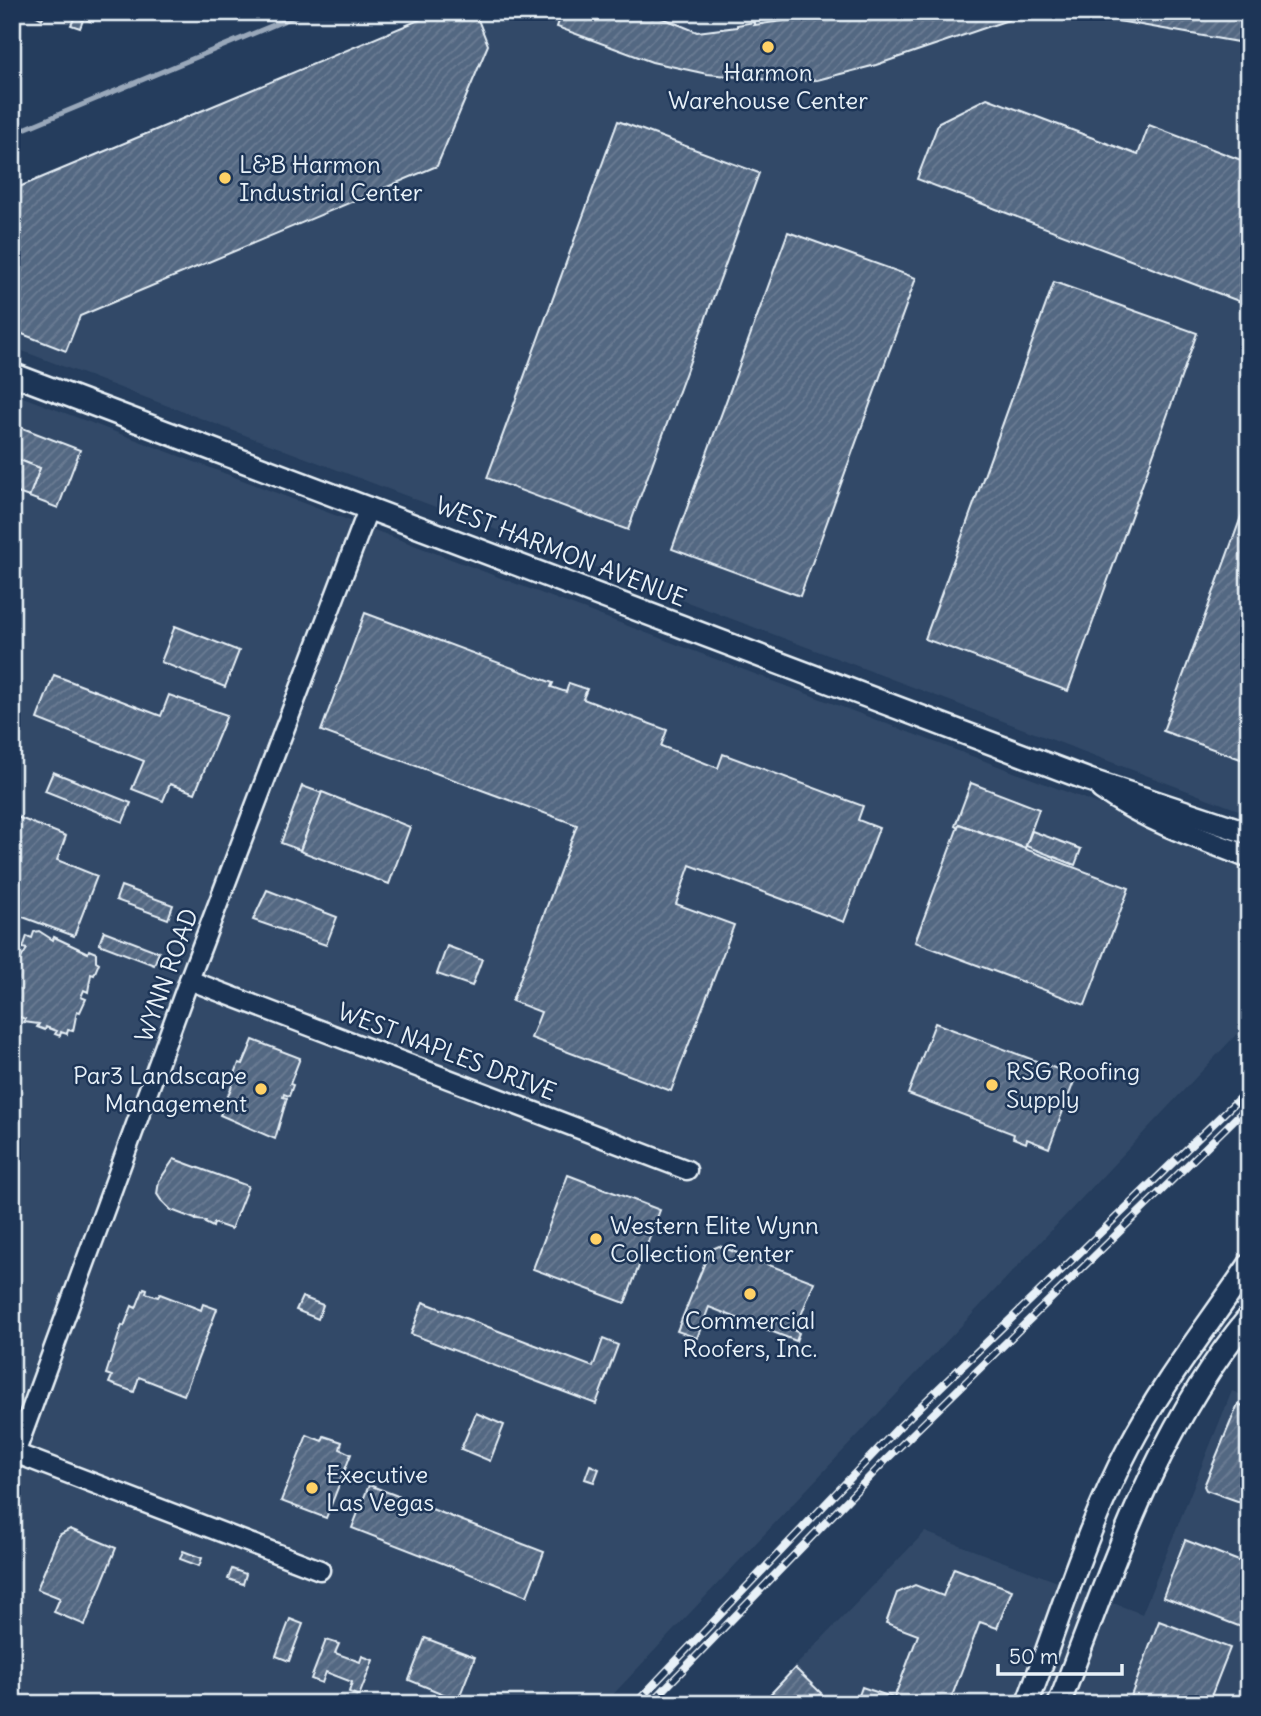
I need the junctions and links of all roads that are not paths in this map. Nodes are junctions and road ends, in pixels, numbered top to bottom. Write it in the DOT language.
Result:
graph roads {
  1 [pos="12,374"];
  2 [pos="369,507"];
  3 [pos="1154,809"];
  4 [pos="1249,832"];
  5 [pos="1249,857"];
  6 [pos="190,980"];
  7 [pos="687,1170"];
  8 [pos="1249,1265"];
  9 [pos="1249,1272"];
  10 [pos="1223,1303"];
  11 [pos="1249,1317"];
  12 [pos="1249,1327"];
  13 [pos="1228,1344"];
  14 [pos="13,1456"];
  15 [pos="320,1570"];
  16 [pos="1027,1704"];
  17 [pos="1059,1704"];
  1 -- 2 [label="main road, WEST HARMON AVENUE"];
  2 -- 3 [label="main road, WEST HARMON AVENUE"];
  2 -- 6 [label="street, WYNN ROAD"];
  3 -- 4 [label="main road, WEST HARMON AVENUE"];
  3 -- 5 [label="main road, WEST HARMON AVENUE"];
  6 -- 7 [label="street, WEST NAPLES DRIVE"];
  6 -- 14 [label="street, WYNN ROAD"];
  8 -- 10 [label="main road"];
  9 -- 10 [label="main road"];
  10 -- 16 [label="main road"];
  11 -- 13 [label="main road"];
  12 -- 13 [label="main road"];
  13 -- 17 [label="main road"];
  14 -- 15 [label="street"];
}
